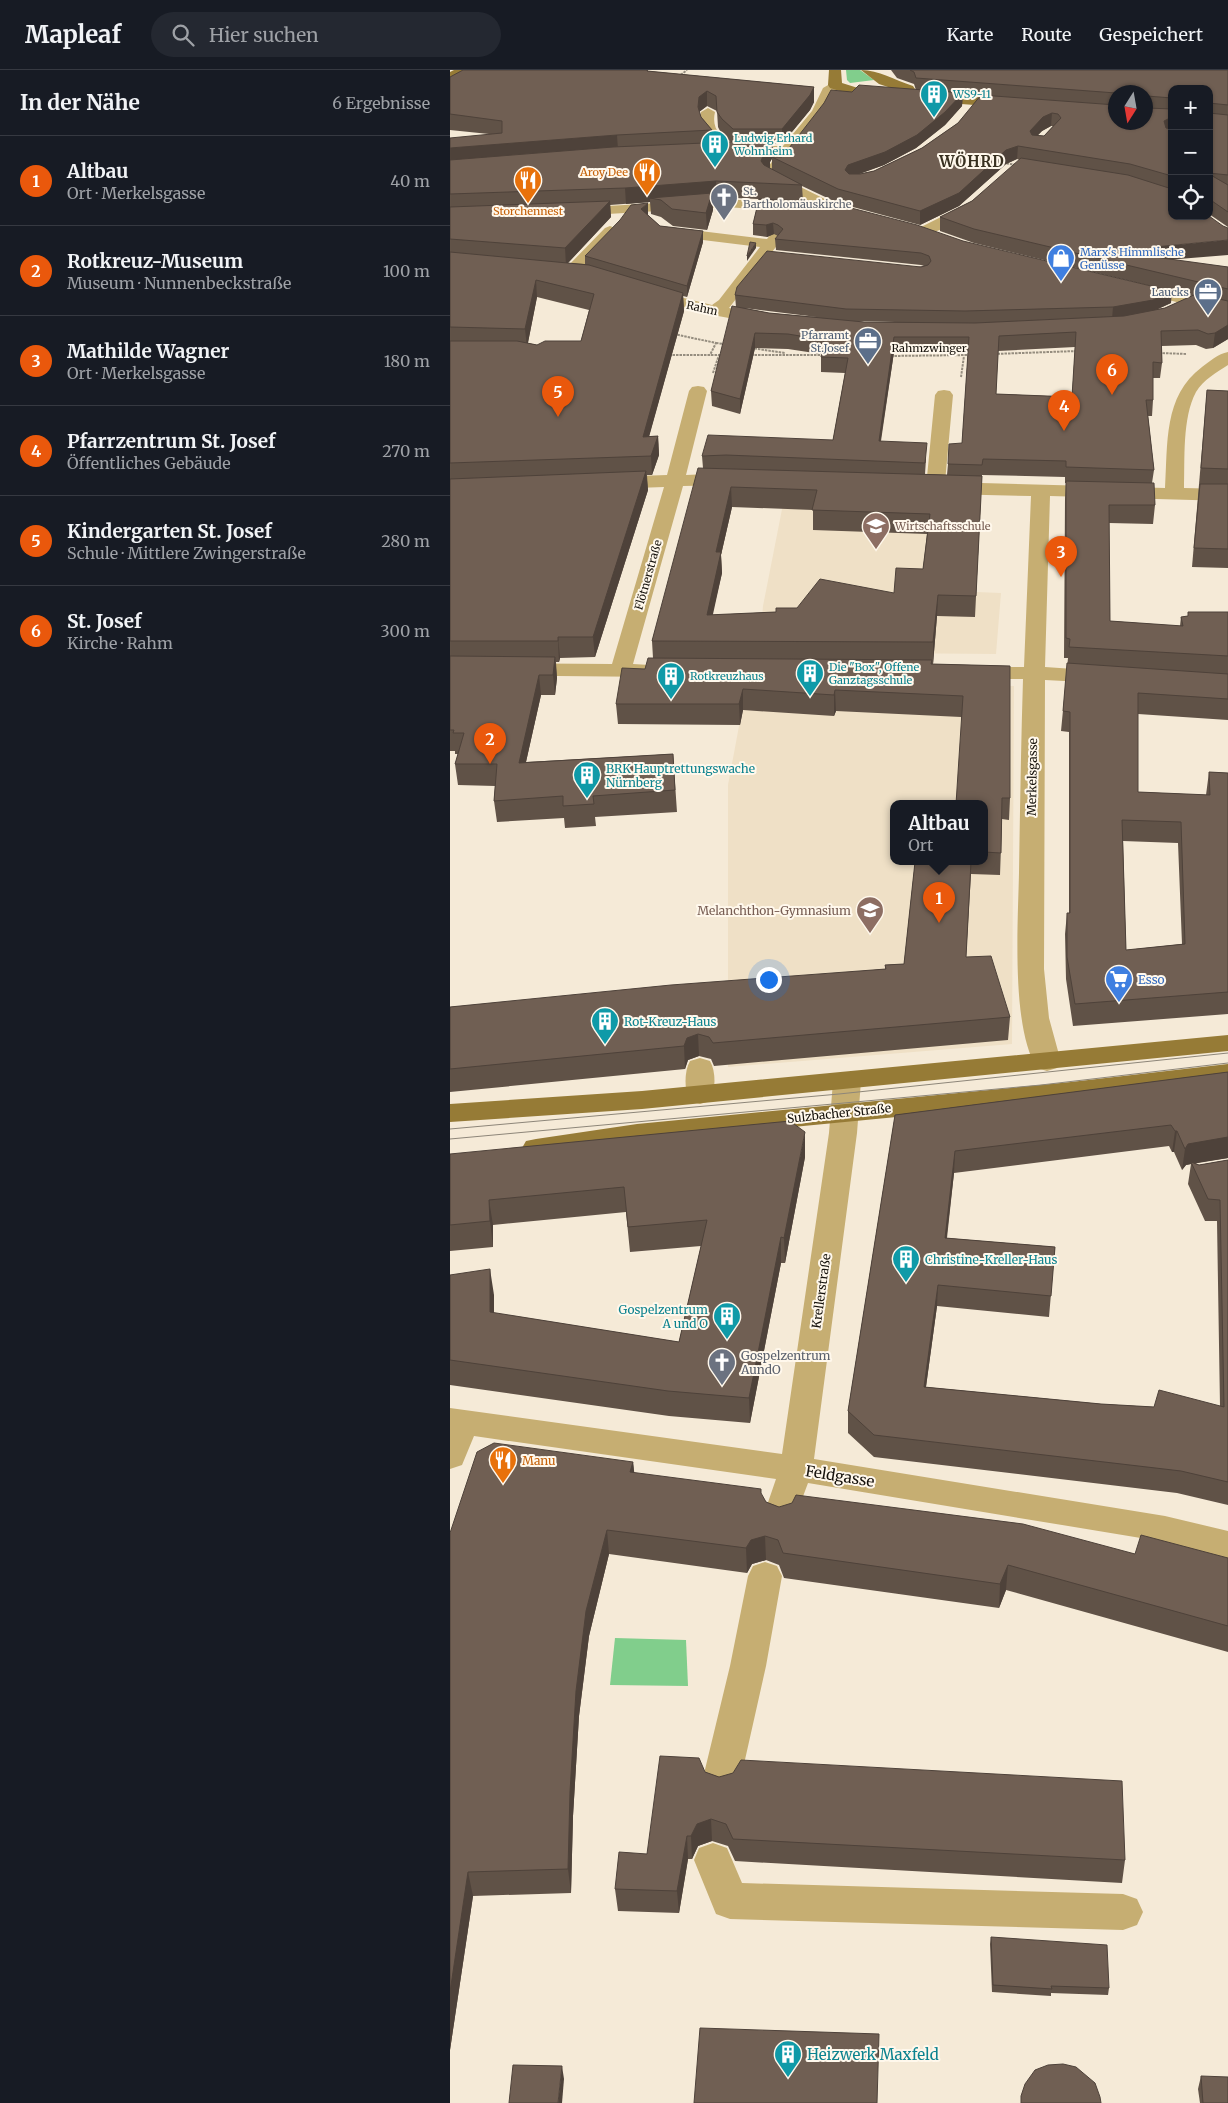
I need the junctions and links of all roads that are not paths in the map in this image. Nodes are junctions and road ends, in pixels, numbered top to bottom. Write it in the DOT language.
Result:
graph roads {
  1 [pos="466,70"];
  2 [pos="835,70"];
  3 [pos="867,70"];
  4 [pos="450,76"];
  5 [pos="835,85"];
  6 [pos="856,92"];
  7 [pos="953,99"];
  8 [pos="976,101"];
  9 [pos="1025,104"];
  10 [pos="822,107"];
  11 [pos="708,112"];
  12 [pos="965,115"];
  13 [pos="728,150"];
  14 [pos="787,150"];
  15 [pos="710,151"];
  16 [pos="1018,165"];
  17 [pos="770,176"];
  18 [pos="726,203"];
  19 [pos="832,208"];
  20 [pos="626,210"];
  21 [pos="560,213"];
  22 [pos="867,217"];
  23 [pos="903,227"];
  24 [pos="658,228"];
  25 [pos="922,232"];
  26 [pos="944,240"];
  27 [pos="770,245"];
  28 [pos="780,258"];
  29 [pos="572,272"];
  30 [pos="1118,283"];
  31 [pos="631,288"];
  32 [pos="1227,291"];
  33 [pos="1193,301"];
  34 [pos="1212,306"];
  35 [pos="1228,310"];
  36 [pos="715,311"];
  37 [pos="1173,311"];
  38 [pos="784,323"];
  39 [pos="1228,357"];
  40 [pos="698,391"];
  41 [pos="944,395"];
  42 [pos="674,480"];
  43 [pos="746,480"];
  44 [pos="588,484"];
  45 [pos="915,486"];
  46 [pos="935,487"];
  47 [pos="1041,491"];
  48 [pos="1174,494"];
  49 [pos="1228,495"];
  50 [pos="450,669"];
  51 [pos="621,670"];
  52 [pos="681,671"];
  53 [pos="958,672"];
  54 [pos="1034,673"];
  55 [pos="1118,678"];
  56 [pos="1228,1043"];
  57 [pos="1047,1062"];
  58 [pos="700,1067"];
  59 [pos="1228,1073"];
  60 [pos="847,1081"];
  61 [pos="700,1095"];
  62 [pos="450,1112"];
  63 [pos="846,1113"];
  64 [pos="513,1152"];
  65 [pos="456,1421"];
  66 [pos="450,1456"];
  67 [pos="796,1469"];
  68 [pos="780,1517"];
  69 [pos="1228,1545"];
  70 [pos="765,1576"];
  71 [pos="721,1782"];
  72 [pos="713,1860"];
  73 [pos="1123,1912"];
  1 -- 4 [label="main road"];
  2 -- 5 [label="main road"];
  3 -- 7 [label="main road"];
  5 -- 6 [label="main road"];
  5 -- 10 [label="street"];
  6 -- 7 [label="main road"];
  6 -- 10 [label="street"];
  7 -- 8 [label="main road"];
  8 -- 9 [label="main road"];
  8 -- 12 [label="street"];
  10 -- 14 [label="street"];
  11 -- 13 [label="street"];
  13 -- 14 [label="street"];
  13 -- 15 [label="street"];
  14 -- 17 [label="street"];
  16 -- 25 [label="street"];
  17 -- 18 [label="street"];
  17 -- 19 [label="street"];
  18 -- 19 [label="street"];
  18 -- 20 [label="street"];
  19 -- 22 [label="street"];
  20 -- 21 [label="street"];
  20 -- 29 [label="street"];
  23 -- 25 [label="street"];
  24 -- 27 [label="street"];
  25 -- 26 [label="street"];
  27 -- 28 [label="street"];
  27 -- 36 [label="street"];
  30 -- 33 [label="street"];
  31 -- 36 [label="street, Rahm"];
  32 -- 34 [label="street"];
  33 -- 34 [label="street"];
  33 -- 37 [label="street"];
  34 -- 35 [label="street"];
  36 -- 38 [label="street, Rahm"];
  39 -- 48 [label="street"];
  40 -- 42 [label="street, Flötnerstraße"];
  41 -- 46 [label="street"];
  42 -- 43 [label="street"];
  42 -- 44 [label="street"];
  42 -- 51 [label="street, Flötnerstraße"];
  45 -- 46 [label="street"];
  46 -- 47 [label="street"];
  47 -- 48 [label="street"];
  47 -- 54 [label="street, Merkelsgasse"];
  48 -- 49 [label="street"];
  50 -- 51 [label="street"];
  51 -- 52 [label="street"];
  53 -- 54 [label="street"];
  54 -- 55 [label="street"];
  54 -- 57 [label="street, Merkelsgasse"];
  56 -- 57 [label="main road"];
  57 -- 60 [label="main road"];
  58 -- 61 [label="street"];
  59 -- 63 [label="main road, Sulzbacher Straße"];
  60 -- 61 [label="main road"];
  60 -- 63 [label="street, Krellerstraße"];
  61 -- 62 [label="main road"];
  63 -- 64 [label="main road, Sulzbacher Straße"];
  63 -- 67 [label="street, Krellerstraße"];
  65 -- 66 [label="street"];
  65 -- 67 [label="street, Feldgasse"];
  67 -- 68 [label="street, Krellerstraße"];
  67 -- 69 [label="street, Feldgasse"];
  70 -- 71 [label="street"];
  72 -- 73 [label="street"];
}
